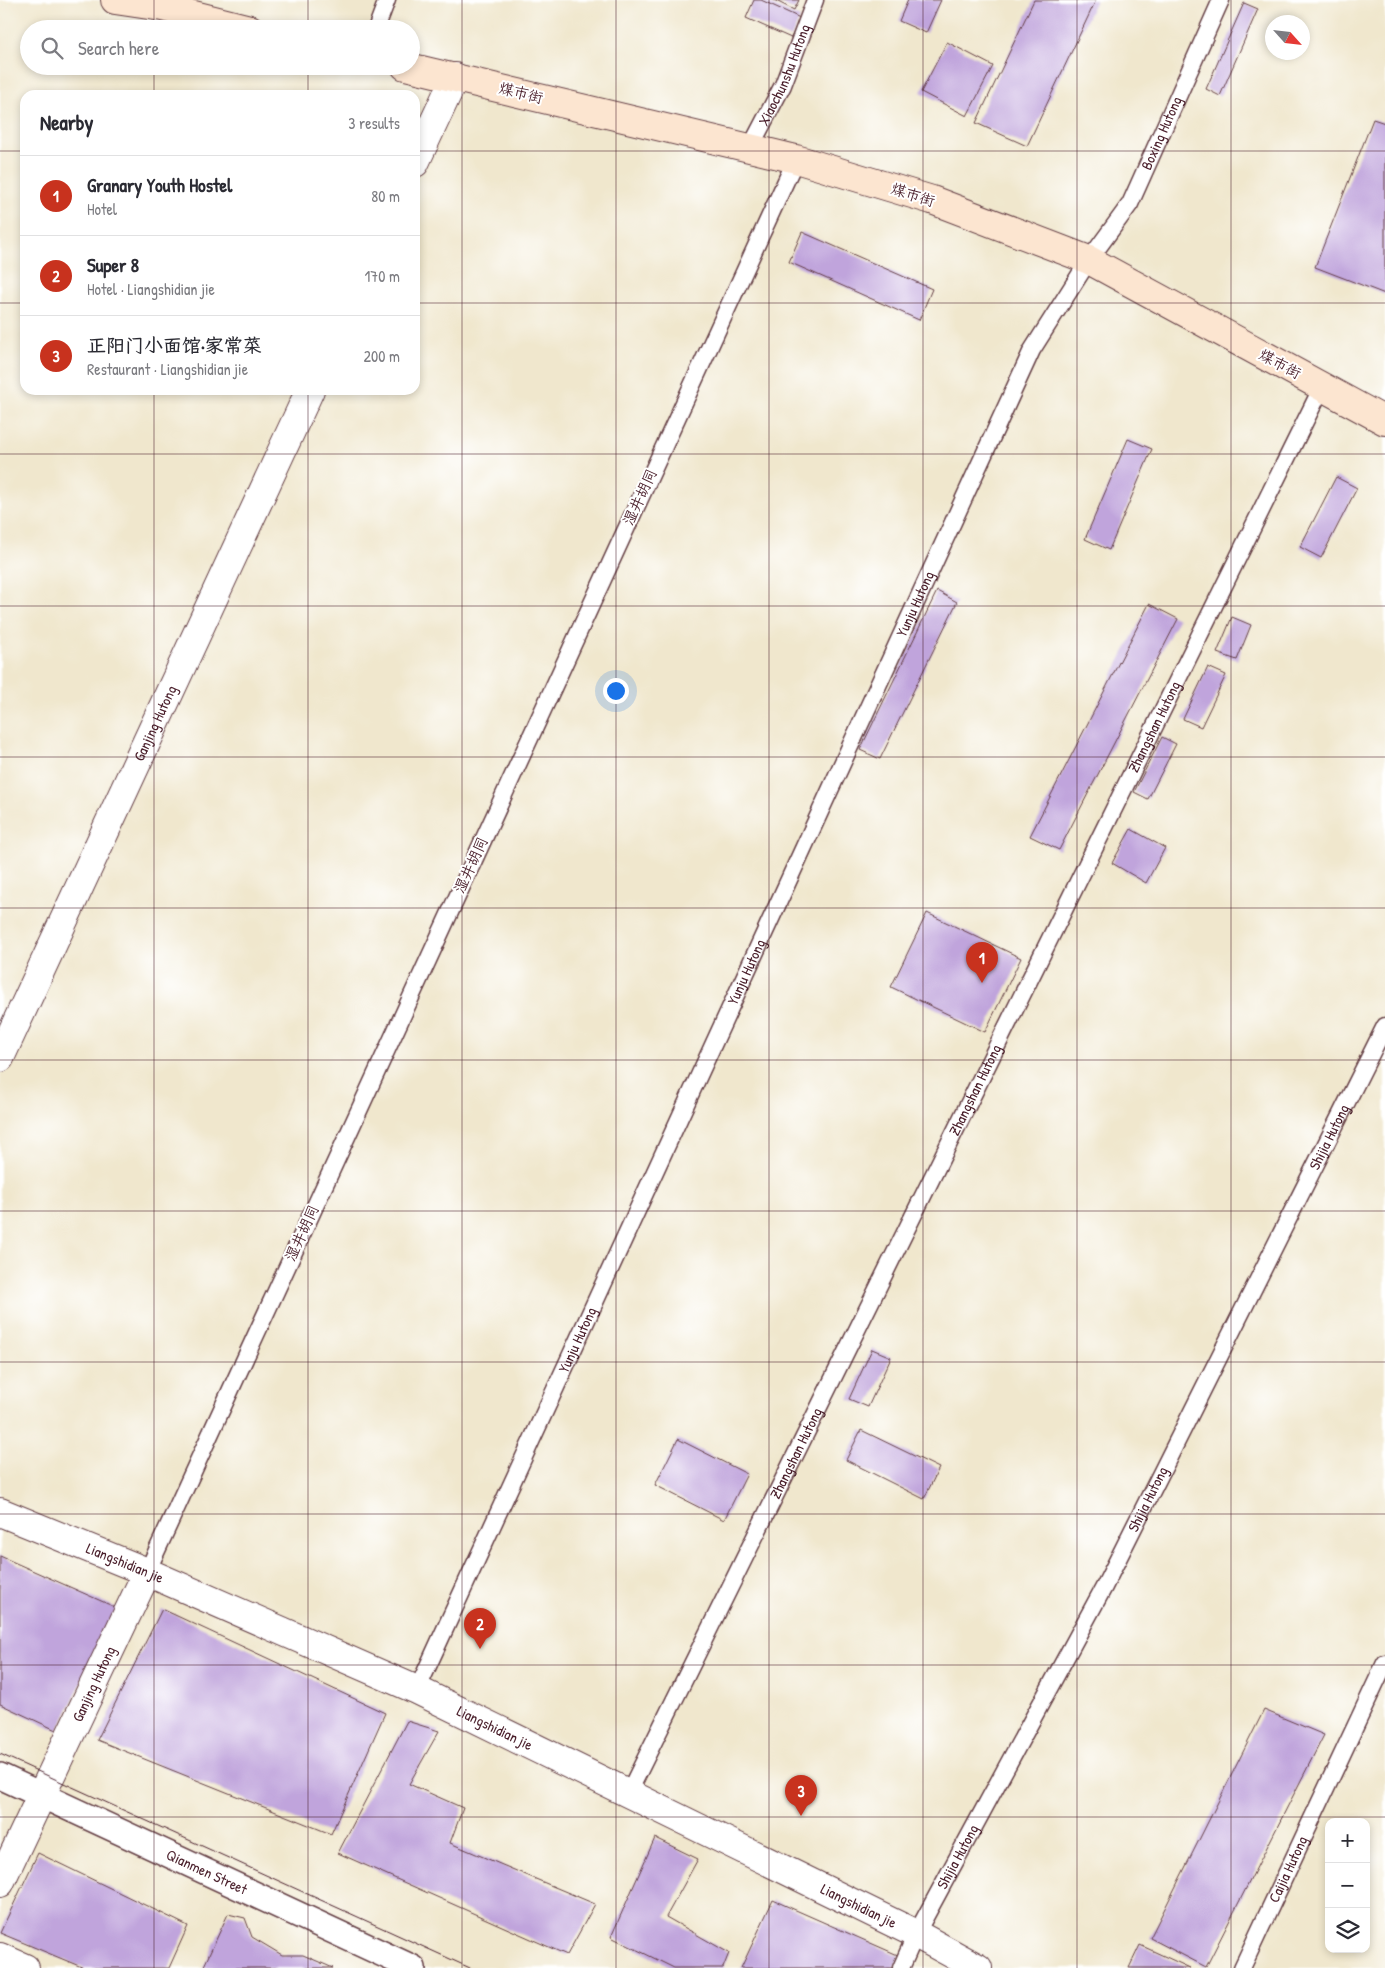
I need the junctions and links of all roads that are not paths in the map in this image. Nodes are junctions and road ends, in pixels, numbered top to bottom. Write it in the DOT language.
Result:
graph roads {
  1 [pos="115,0"];
  2 [pos="387,0"];
  3 [pos="815,0"];
  4 [pos="1221,0"];
  5 [pos="144,3"];
  6 [pos="214,20"];
  7 [pos="379,20"];
  8 [pos="420,69"];
  9 [pos="455,77"];
  10 [pos="750,148"];
  11 [pos="420,152"];
  12 [pos="796,159"];
  13 [pos="1089,260"];
  14 [pos="1322,387"];
  15 [pos="308,395"];
  16 [pos="1385,421"];
  17 [pos="1385,1026"];
  18 [pos="0,1058"];
  19 [pos="0,1512"];
  20 [pos="147,1572"];
  21 [pos="1385,1663"];
  22 [pos="417,1690"];
  23 [pos="0,1776"];
  24 [pos="628,1794"];
  25 [pos="42,1796"];
  26 [pos="0,1883"];
  27 [pos="916,1934"];
  28 [pos="0,1957"];
  29 [pos="25,1968"];
  30 [pos="413,1968"];
  31 [pos="902,1968"];
  32 [pos="978,1968"];
  33 [pos="1242,1968"];
  1 -- 5 [label="main road"];
  2 -- 7 [label="lane"];
  3 -- 10 [label="lane, Xiaochunshu Hutong"];
  4 -- 13 [label="lane, Boxing Hutong"];
  5 -- 6 [label="main road"];
  8 -- 9 [label="main road, 煤市街"];
  9 -- 10 [label="main road, 煤市街"];
  9 -- 11 [label="street"];
  10 -- 12 [label="main road, 煤市街"];
  12 -- 13 [label="main road, 煤市街"];
  12 -- 20 [label="lane, 湿井胡同"];
  13 -- 14 [label="main road, 煤市街"];
  13 -- 22 [label="lane, Yunju Hutong"];
  14 -- 16 [label="main road, 煤市街"];
  14 -- 24 [label="lane, Zhangshan Hutong"];
  15 -- 18 [label="street, Ganjing Hutong"];
  17 -- 27 [label="lane, Shijia Hutong"];
  19 -- 20 [label="street, Liangshidian jie"];
  20 -- 22 [label="street, Liangshidian jie"];
  20 -- 25 [label="street, Ganjing Hutong"];
  21 -- 33 [label="lane, Caijia Hutong"];
  22 -- 24 [label="street, Liangshidian jie"];
  23 -- 25 [label="street, Qianmen Street"];
  24 -- 27 [label="street, Liangshidian jie"];
  25 -- 26 [label="street, Ganjing Hutong"];
  25 -- 30 [label="street, Qianmen Street"];
  27 -- 31 [label="lane, Shijia Hutong"];
  27 -- 32 [label="street, Liangshidian jie"];
  28 -- 29 [label="street"];
}
